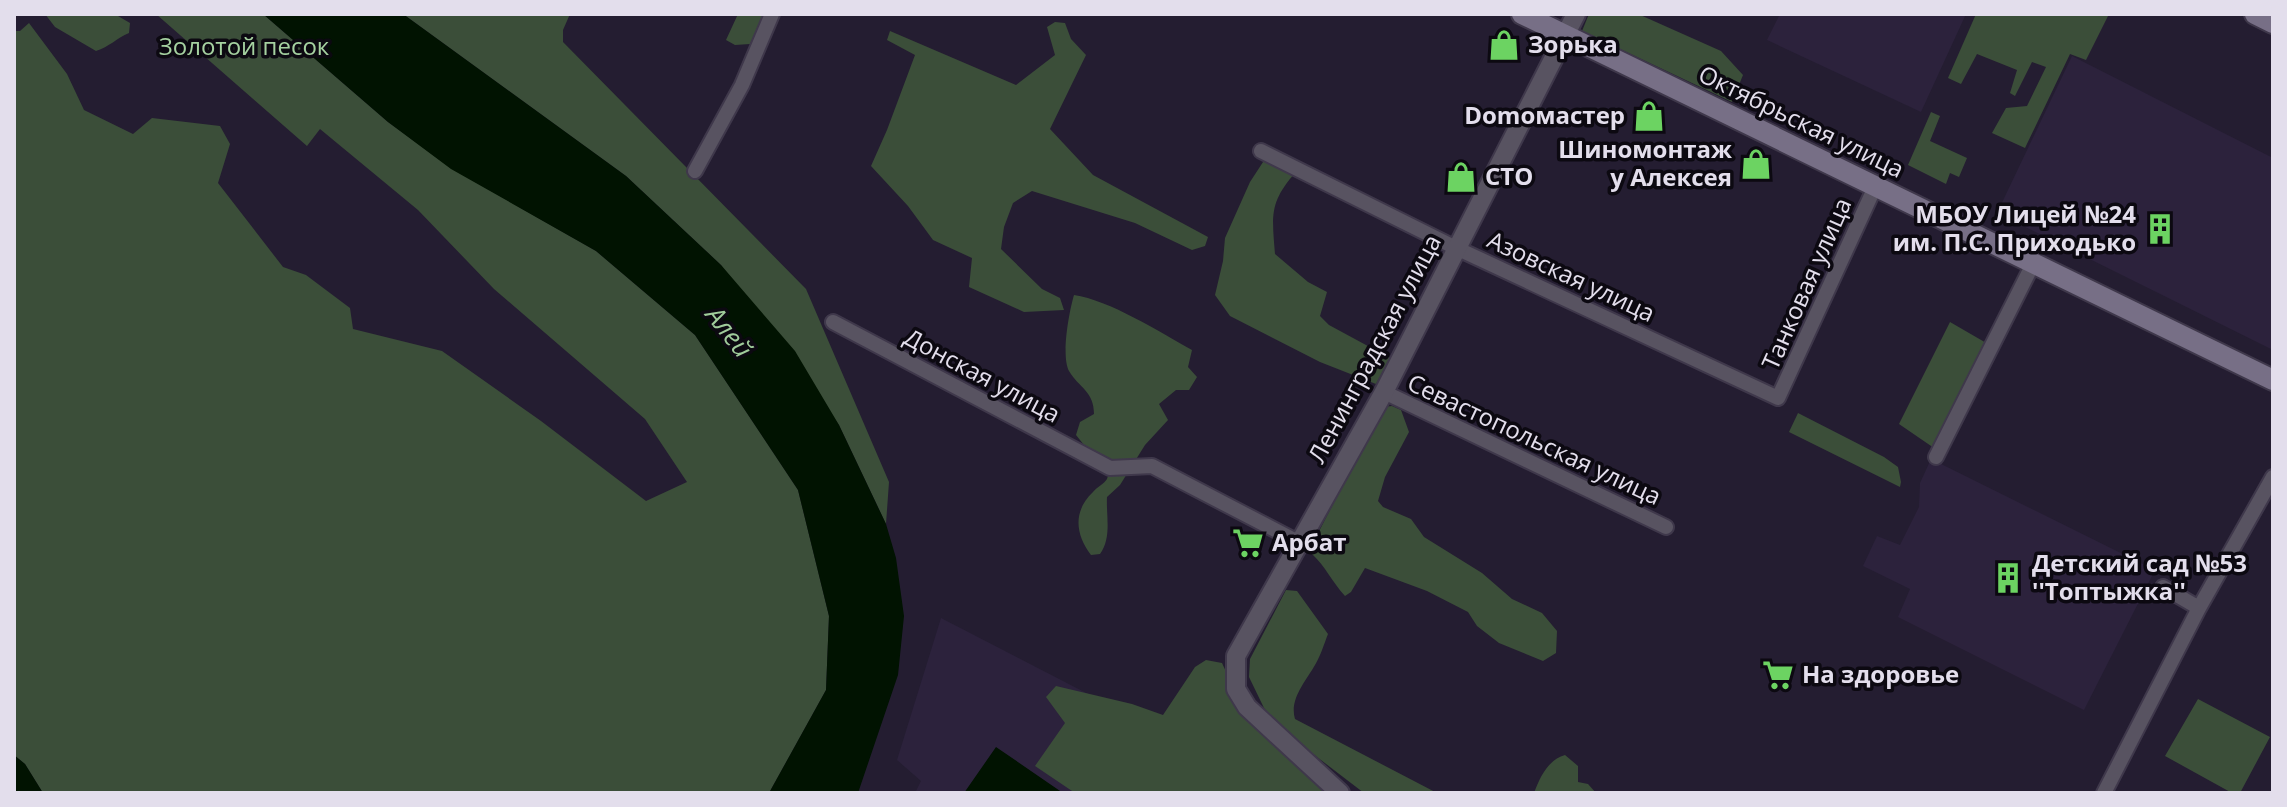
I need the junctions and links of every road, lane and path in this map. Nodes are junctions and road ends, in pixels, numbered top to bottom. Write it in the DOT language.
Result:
graph roads {
  1 [pos="772,14"];
  2 [pos="1522,14"];
  3 [pos="1576,14"];
  4 [pos="2255,14"];
  5 [pos="2273,23"];
  6 [pos="1566,35"];
  7 [pos="1261,151"];
  8 [pos="695,171"];
  9 [pos="1875,187"];
  10 [pos="1456,248"];
  11 [pos="2033,264"];
  12 [pos="833,322"];
  13 [pos="2273,380"];
  14 [pos="1384,392"];
  15 [pos="1778,398"];
  16 [pos="1936,457"];
  17 [pos="2273,477"];
  18 [pos="1666,527"];
  19 [pos="1298,542"];
  20 [pos="2163,587"];
  21 [pos="2199,608"];
  22 [pos="1340,793"];
  23 [pos="2104,793"];
  1 -- 8 [label="street"];
  2 -- 6 [label="main road, Октябрьская улица"];
  3 -- 6 [label="street, Ленинградская улица"];
  4 -- 5 [label="main road"];
  6 -- 9 [label="main road, Октябрьская улица"];
  6 -- 10 [label="street, Ленинградская улица"];
  7 -- 10 [label="street, Азовская улица"];
  9 -- 11 [label="main road, Октябрьская улица"];
  9 -- 15 [label="street, Танковая улица"];
  10 -- 14 [label="street, Ленинградская улица"];
  10 -- 15 [label="street, Азовская улица"];
  11 -- 13 [label="main road, Октябрьская улица"];
  11 -- 16 [label="street"];
  12 -- 19 [label="street, Донская улица"];
  14 -- 18 [label="street, Севастопольская улица"];
  14 -- 19 [label="street, Ленинградская улица"];
  17 -- 21 [label="street"];
  19 -- 22 [label="street, Ленинградская улица"];
  20 -- 21 [label="street"];
  21 -- 23 [label="street"];
}
